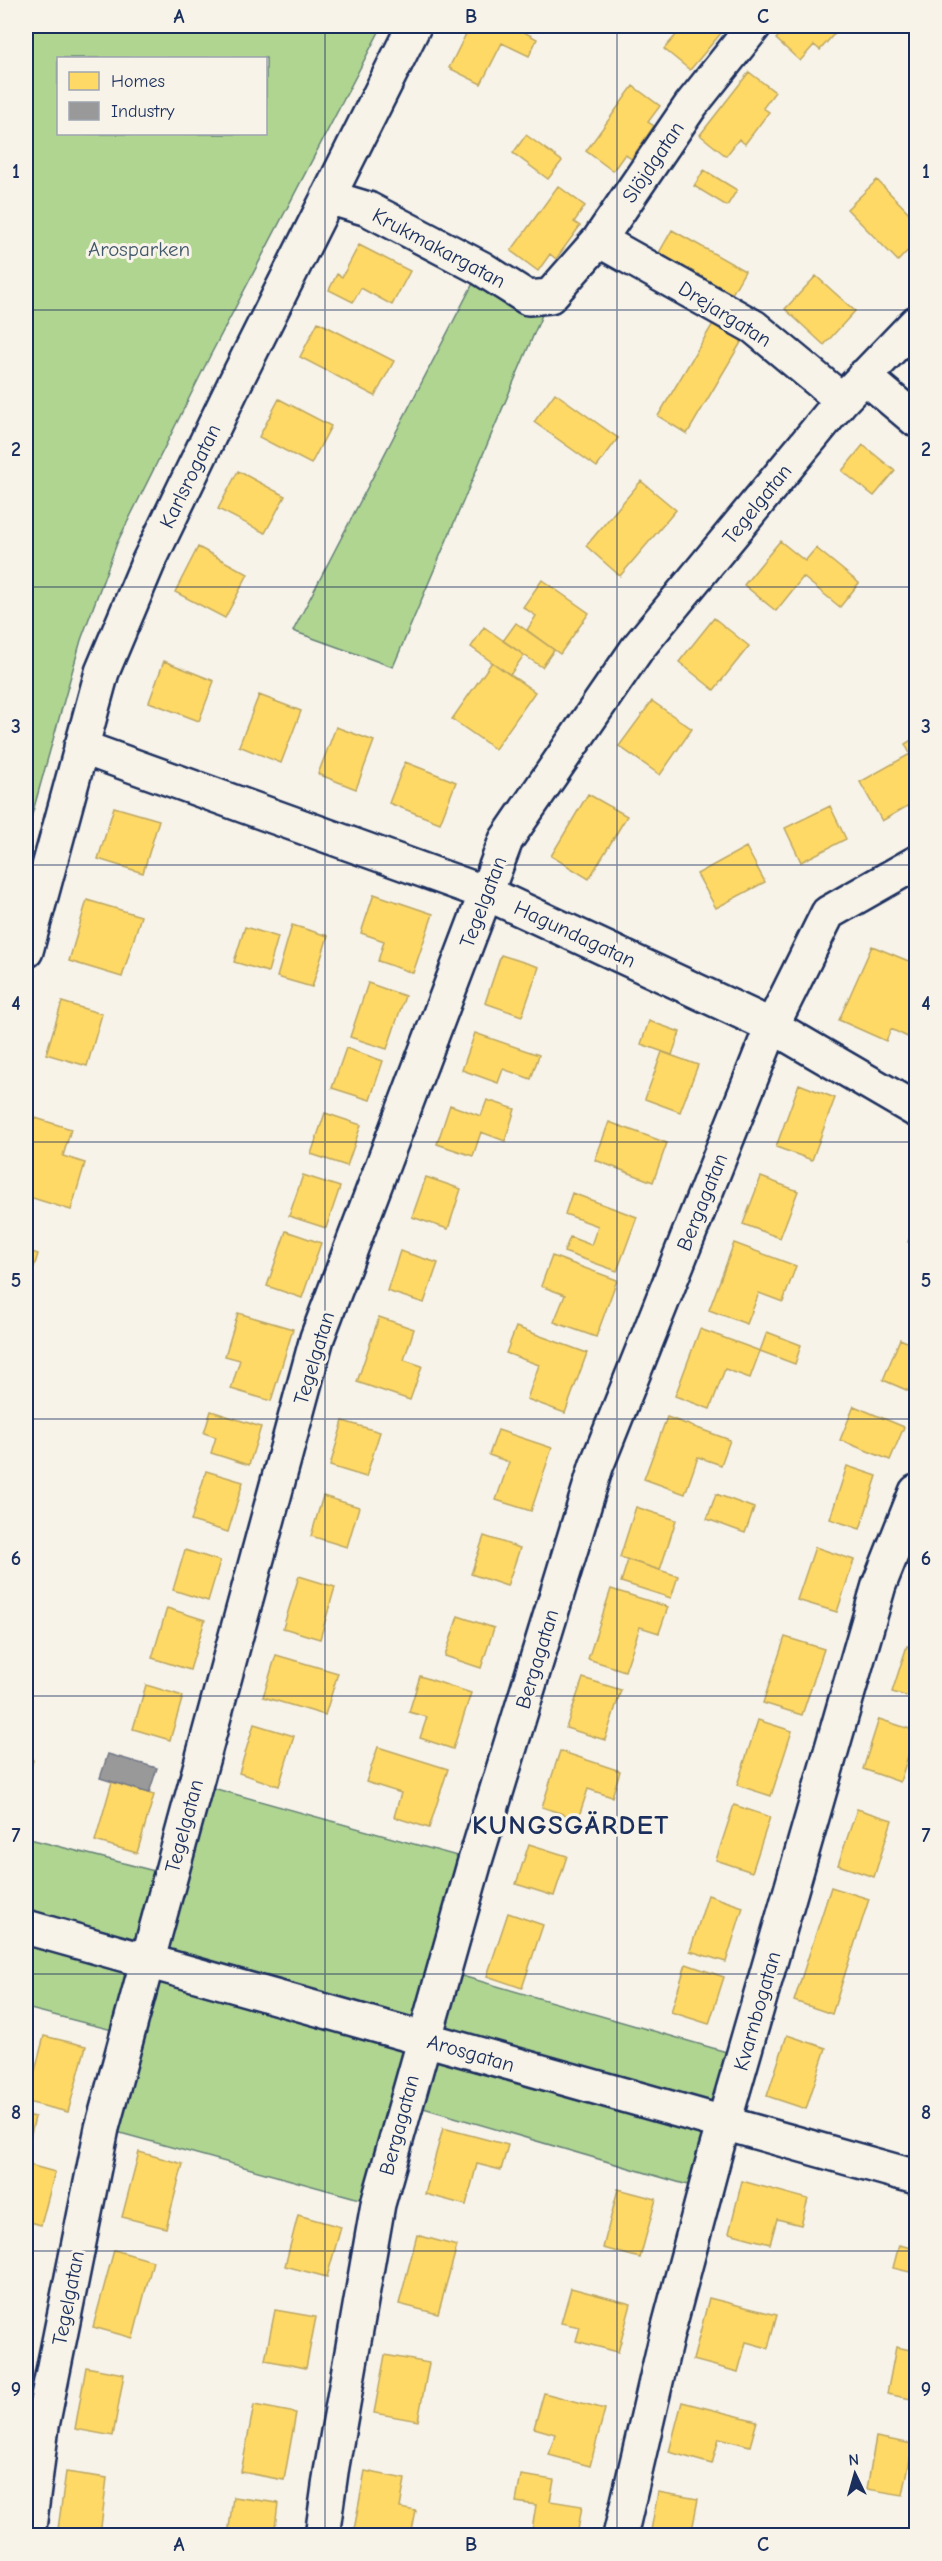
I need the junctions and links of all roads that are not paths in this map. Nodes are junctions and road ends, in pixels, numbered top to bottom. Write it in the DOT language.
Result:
graph roads {
  1 [pos="414,26"];
  2 [pos="754,26"];
  3 [pos="328,197"];
  4 [pos="599,240"];
  5 [pos="550,296"];
  6 [pos="916,323"];
  7 [pos="864,376"];
  8 [pos="842,400"];
  9 [pos="916,420"];
  10 [pos="81,747"];
  11 [pos="916,863"];
  12 [pos="486,893"];
  13 [pos="26,951"];
  14 [pos="772,1026"];
  15 [pos="916,1110"];
  16 [pos="916,1492"];
  17 [pos="26,1927"];
  18 [pos="147,1961"];
  19 [pos="422,2040"];
  20 [pos="723,2124"];
  21 [pos="916,2177"];
  22 [pos="28,2535"];
  23 [pos="322,2535"];
  24 [pos="620,2535"];
  1 -- 3 [label="street, Karlsrogatan"];
  2 -- 4 [label="street, Slöjdgatan"];
  3 -- 5 [label="street, Krukmakargatan"];
  3 -- 10 [label="street, Karlsrogatan"];
  4 -- 5 [label="street, Slöjdgatan"];
  4 -- 8 [label="street, Drejargatan"];
  6 -- 7 [label="street, Tegelgatan"];
  7 -- 8 [label="street, Tegelgatan"];
  7 -- 9 [label="street"];
  8 -- 12 [label="street, Tegelgatan"];
  10 -- 12 [label="street, Hagundagatan"];
  10 -- 13 [label="street, Karlsrogatan"];
  11 -- 14 [label="street, Bergagatan"];
  12 -- 14 [label="street, Hagundagatan"];
  12 -- 18 [label="street, Tegelgatan"];
  14 -- 15 [label="street, Hagundagatan"];
  14 -- 19 [label="street, Bergagatan"];
  16 -- 20 [label="street, Kvarnbogatan"];
  17 -- 18 [label="street, Arosgatan"];
  18 -- 19 [label="street, Arosgatan"];
  18 -- 22 [label="street, Tegelgatan"];
  19 -- 20 [label="street, Arosgatan"];
  19 -- 23 [label="street, Bergagatan"];
  20 -- 21 [label="street, Arosgatan"];
  20 -- 24 [label="street, Kvarnbogatan"];
}
